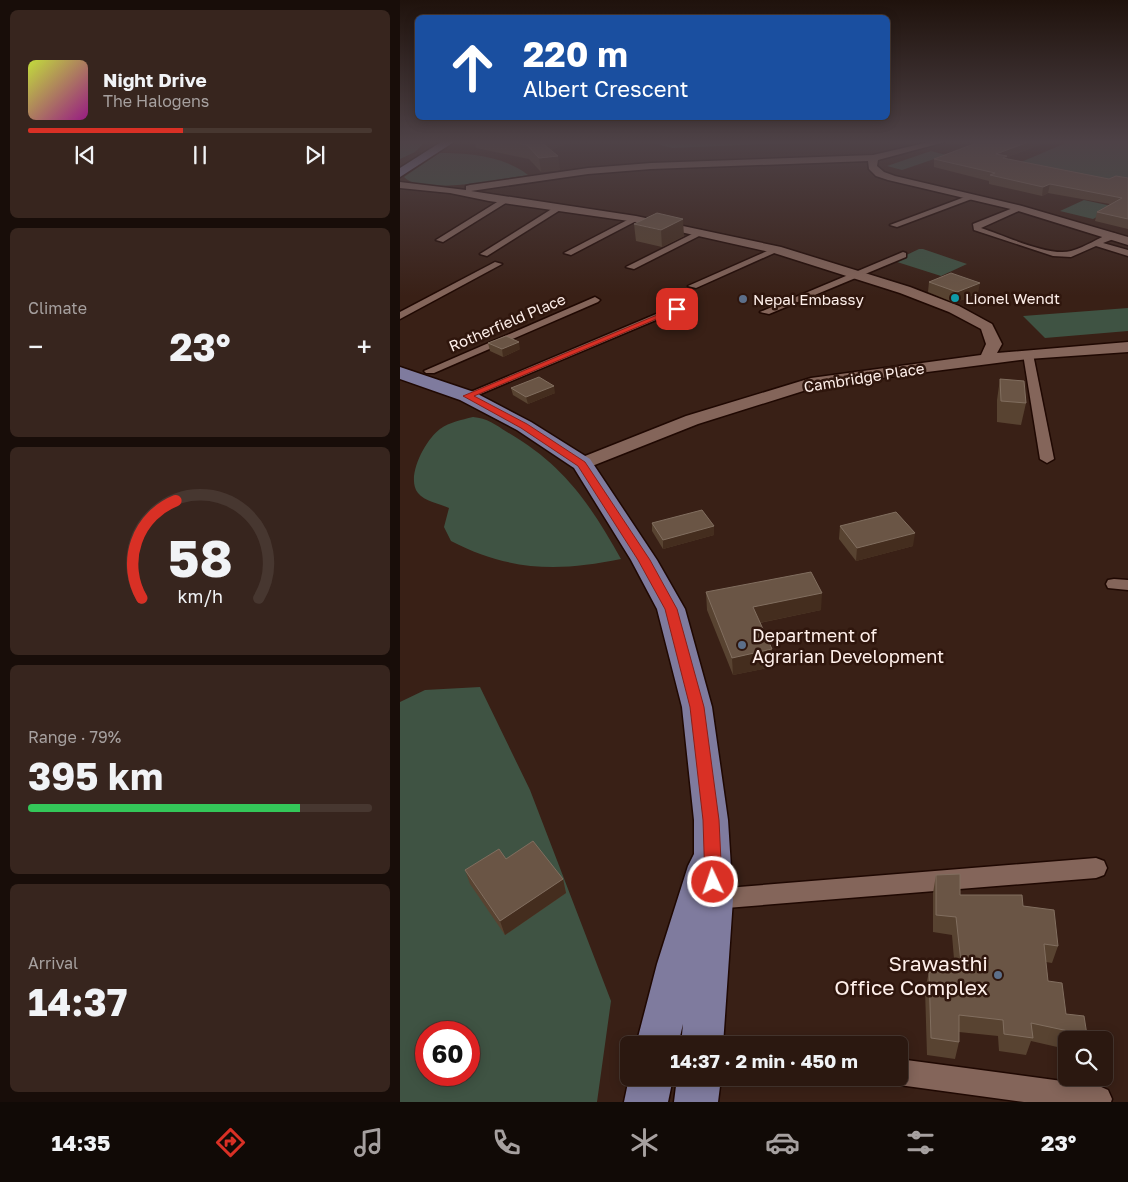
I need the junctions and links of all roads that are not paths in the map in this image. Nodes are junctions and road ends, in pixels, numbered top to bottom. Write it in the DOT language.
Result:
graph roads {
  1 [pos="469,193"];
  2 [pos="958,193"];
  3 [pos="973,197"];
  4 [pos="505,200"];
  5 [pos="561,207"];
  6 [pos="1018,208"];
  7 [pos="636,218"];
  8 [pos="894,225"];
  9 [pos="703,232"];
  10 [pos="1113,236"];
  11 [pos="440,240"];
  12 [pos="1128,241"];
  13 [pos="1093,242"];
  14 [pos="777,250"];
  15 [pos="568,253"];
  16 [pos="1128,253"];
  17 [pos="484,254"];
  18 [pos="903,254"];
  19 [pos="498,264"];
  20 [pos="631,267"];
  21 [pos="856,276"];
  22 [pos="693,286"];
  23 [pos="595,300"];
  24 [pos="677,309"];
  25 [pos="765,312"];
  26 [pos="400,316"];
  27 [pos="1128,347"];
  28 [pos="1028,354"];
  29 [pos="988,358"];
  30 [pos="400,362"];
  31 [pos="430,371"];
  32 [pos="400,373"];
  33 [pos="467,396"];
  34 [pos="1047,459"];
  35 [pos="582,464"];
  36 [pos="712,846"];
  37 [pos="1096,868"];
  38 [pos="714,899"];
  39 [pos="659,1036"];
  40 [pos="703,1036"];
  41 [pos="908,1073"];
  42 [pos="649,1086"];
  43 [pos="698,1086"];
  44 [pos="1099,1099"];
  45 [pos="646,1102"];
  46 [pos="696,1102"];
  1 -- 4 [label="main road"];
  2 -- 3 [label="main road"];
  3 -- 6 [label="main road"];
  3 -- 8 [label="street"];
  4 -- 5 [label="main road"];
  4 -- 11 [label="street"];
  5 -- 7 [label="main road"];
  5 -- 17 [label="street"];
  6 -- 10 [label="main road"];
  6 -- 13 [label="street"];
  7 -- 9 [label="main road"];
  7 -- 15 [label="street"];
  9 -- 14 [label="main road"];
  9 -- 20 [label="street"];
  10 -- 12 [label="main road"];
  10 -- 13 [label="street"];
  13 -- 16 [label="street"];
  14 -- 21 [label="main road"];
  14 -- 22 [label="street"];
  18 -- 21 [label="street"];
  19 -- 26 [label="street"];
  21 -- 25 [label="street"];
  21 -- 29 [label="main road"];
  23 -- 31 [label="street, Rotherfield Place"];
  24 -- 33 [label="street"];
  27 -- 28 [label="main road, Cambridge Place"];
  28 -- 29 [label="main road, Cambridge Place"];
  28 -- 34 [label="street"];
  29 -- 35 [label="main road, Cambridge Place"];
  30 -- 31 [label="main road"];
  31 -- 33 [label="main road"];
  32 -- 33 [label="main road"];
  33 -- 35 [label="main road"];
  35 -- 36 [label="main road"];
  36 -- 38 [label="main road"];
  36 -- 39 [label="main road"];
  37 -- 38 [label="street"];
  38 -- 40 [label="main road"];
  41 -- 44 [label="street"];
  42 -- 45 [label="main road"];
  43 -- 46 [label="main road"];
}
